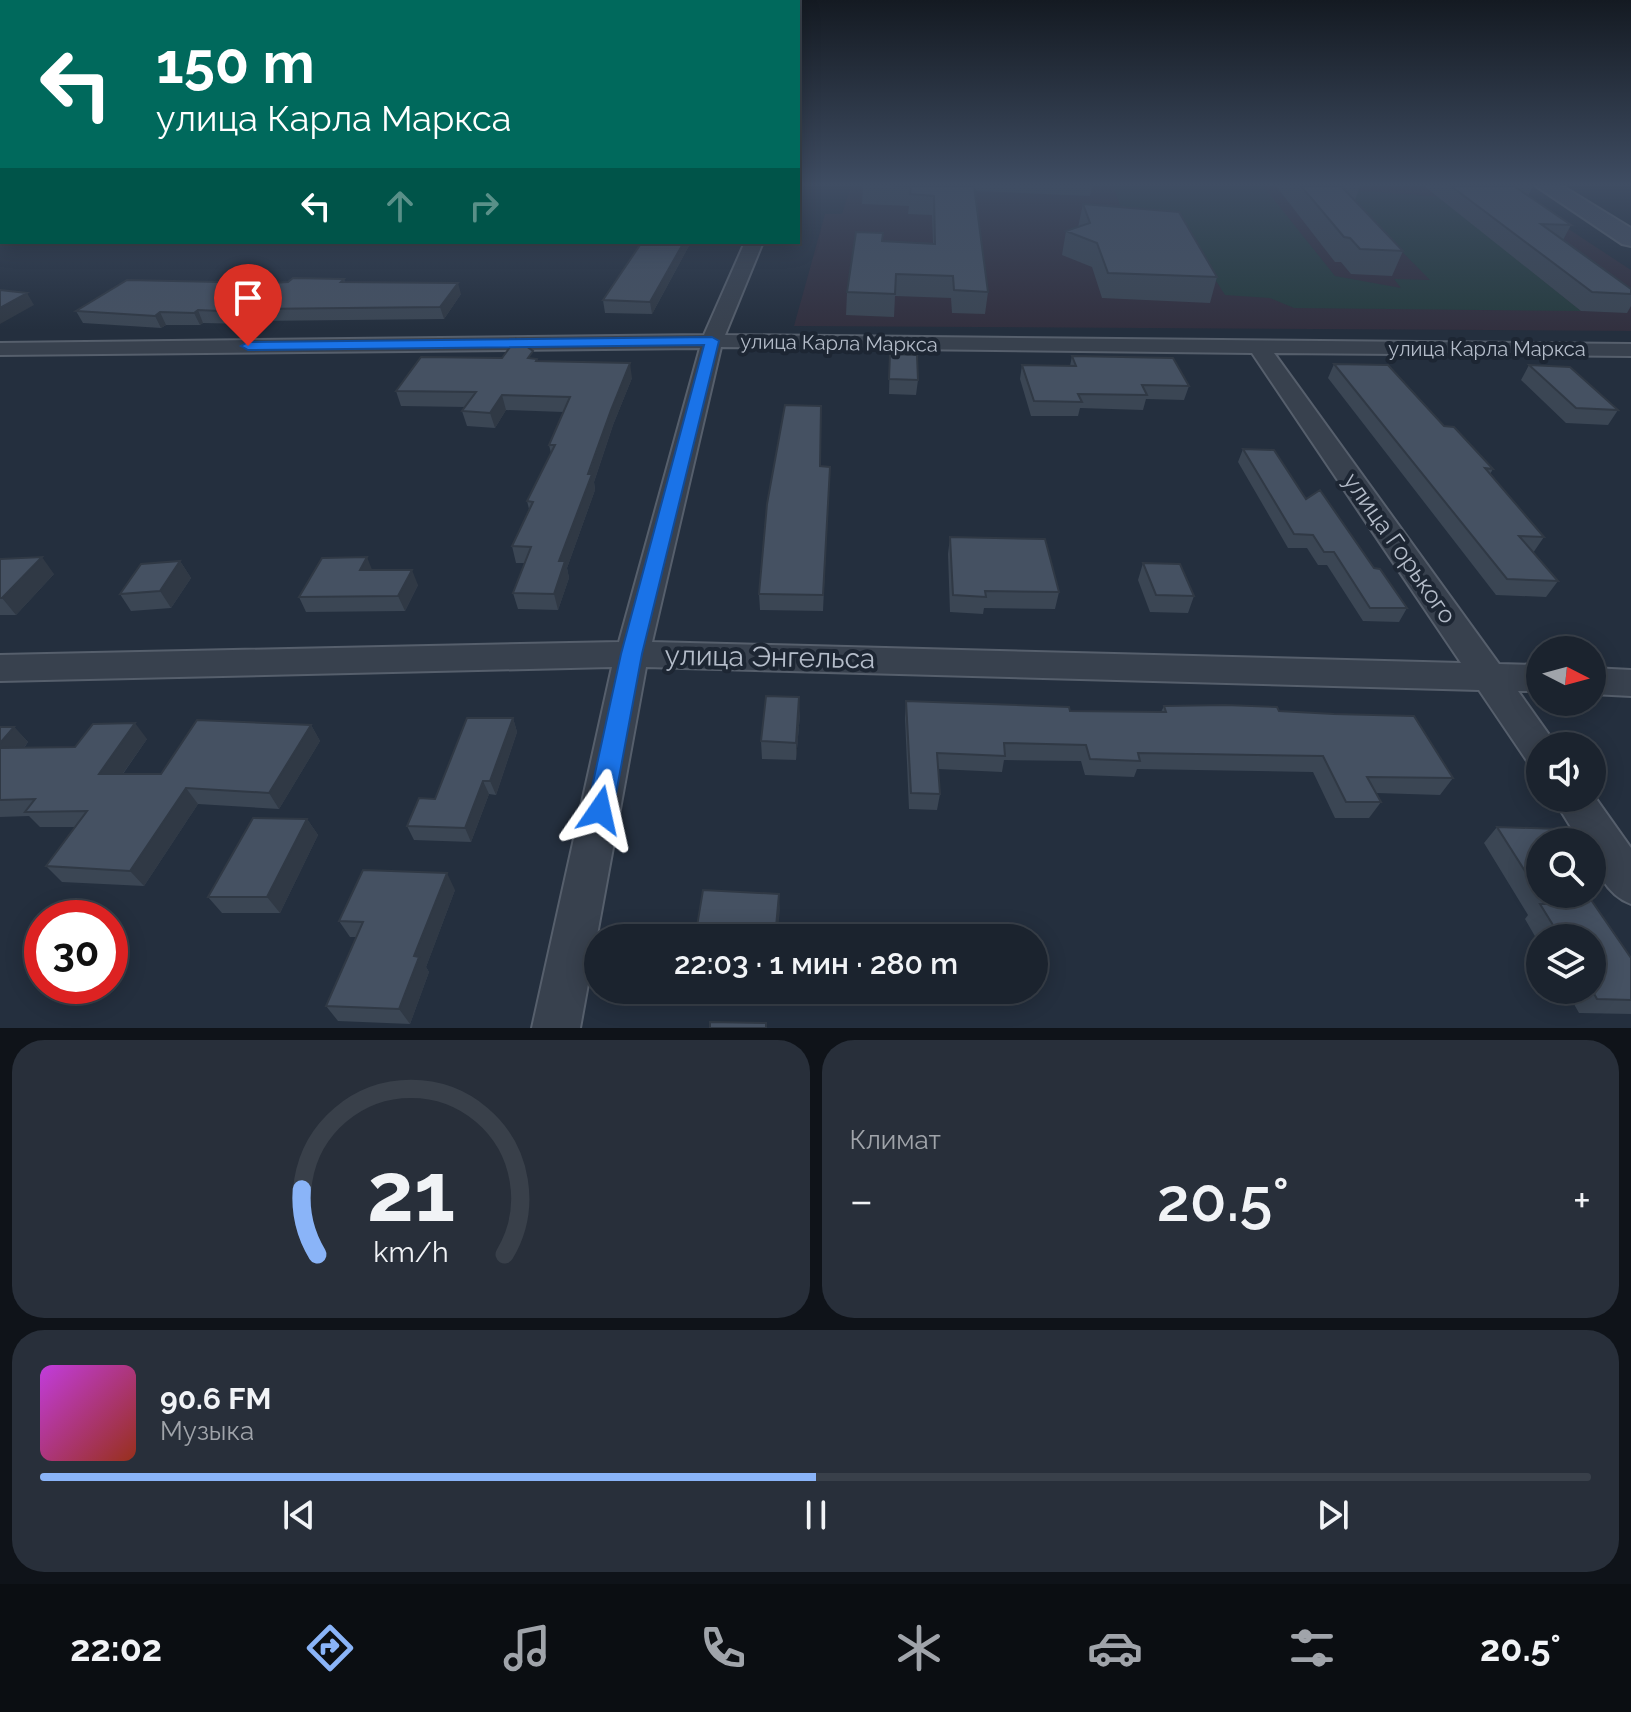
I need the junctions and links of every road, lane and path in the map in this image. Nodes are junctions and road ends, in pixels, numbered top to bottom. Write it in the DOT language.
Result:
graph roads {
  1 [pos="753,244"];
  2 [pos="712,341"];
  3 [pos="1259,347"];
  4 [pos="0,349"];
  5 [pos="1631,350"];
  6 [pos="632,654"];
  7 [pos="0,668"];
  8 [pos="1489,675"];
  9 [pos="1526,677"];
  10 [pos="1606,682"];
  11 [pos="1631,683"];
  12 [pos="1528,732"];
  13 [pos="1582,812"];
  14 [pos="1631,884"];
  15 [pos="556,1028"];
  1 -- 2 [label="street"];
  2 -- 3 [label="street, улица Карла Маркса"];
  2 -- 4 [label="street, улица Карла Маркса"];
  2 -- 6 [label="street"];
  3 -- 5 [label="street, улица Карла Маркса"];
  3 -- 8 [label="street, улица Горького"];
  6 -- 7 [label="street, улица Энгельса"];
  6 -- 8 [label="street, улица Энгельса"];
  6 -- 15 [label="street"];
  8 -- 9 [label="street, улица Энгельса"];
  8 -- 12 [label="street, улица Горького"];
  10 -- 11 [label="street"];
  13 -- 14 [label="street"];
}
